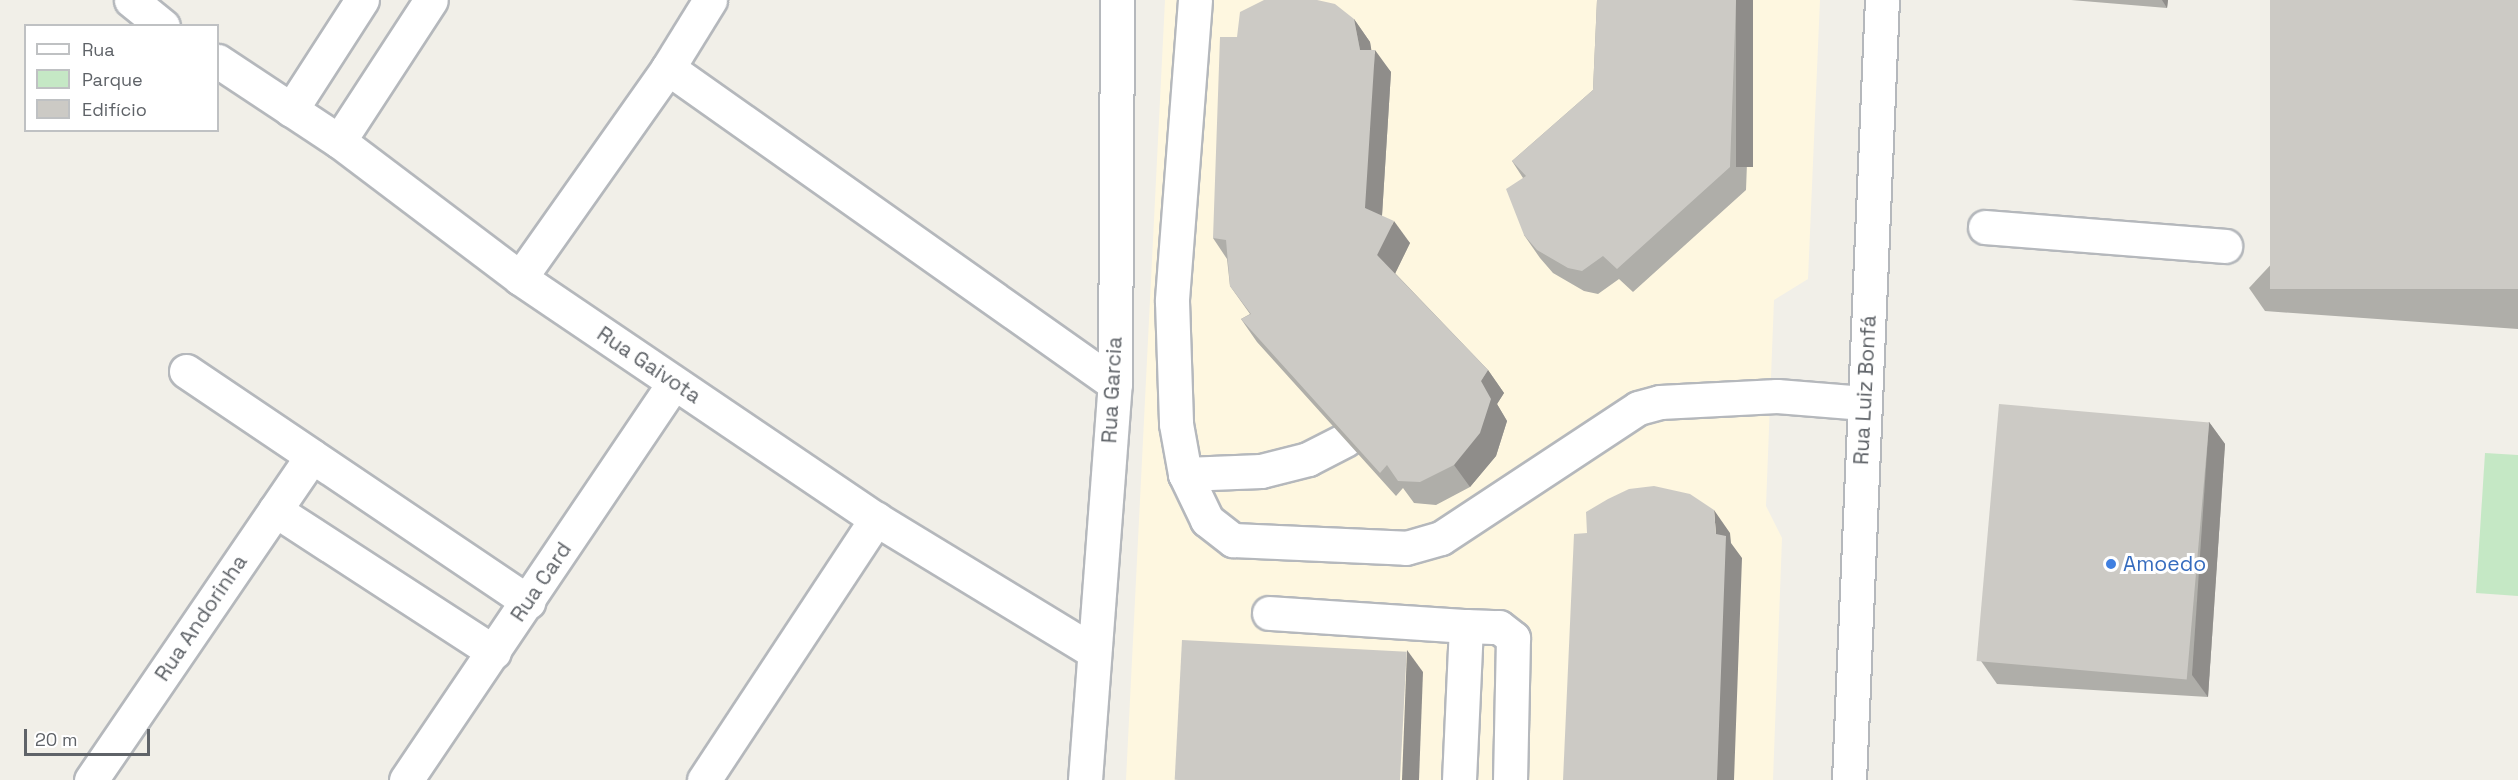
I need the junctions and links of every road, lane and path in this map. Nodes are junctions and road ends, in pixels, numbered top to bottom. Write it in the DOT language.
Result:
graph roads {
  1 [pos="131,0"];
  2 [pos="362,0"];
  3 [pos="431,0"];
  4 [pos="710,0"];
  5 [pos="1117,0"];
  6 [pos="1195,0"];
  7 [pos="1882,0"];
  8 [pos="161,24"];
  9 [pos="219,63"];
  10 [pos="668,68"];
  11 [pos="291,110"];
  12 [pos="339,141"];
  13 [pos="1984,227"];
  14 [pos="2224,246"];
  15 [pos="520,278"];
  16 [pos="186,371"];
  17 [pos="674,382"];
  18 [pos="1115,384"];
  19 [pos="1864,403"];
  20 [pos="1345,440"];
  21 [pos="312,456"];
  22 [pos="1185,474"];
  23 [pos="275,510"];
  24 [pos="876,519"];
  25 [pos="528,602"];
  26 [pos="1269,613"];
  27 [pos="1466,626"];
  28 [pos="1093,651"];
  29 [pos="494,652"];
  30 [pos="91,780"];
  31 [pos="406,780"];
  32 [pos="704,780"];
  33 [pos="1085,780"];
  34 [pos="1459,780"];
  35 [pos="1510,780"];
  36 [pos="1849,780"];
  1 -- 8 [label="street"];
  2 -- 11 [label="street"];
  3 -- 12 [label="street"];
  4 -- 10 [label="street"];
  5 -- 18 [label="street, Rua Garcia"];
  6 -- 22 [label="street"];
  7 -- 19 [label="street, Rua Luiz Bonfá"];
  9 -- 11 [label="street, Rua Gaivota"];
  10 -- 15 [label="street"];
  10 -- 18 [label="street"];
  11 -- 12 [label="street, Rua Gaivota"];
  12 -- 15 [label="street, Rua Gaivota"];
  13 -- 14 [label="street"];
  15 -- 17 [label="street, Rua Gaivota"];
  16 -- 21 [label="street"];
  17 -- 24 [label="street, Rua Gaivota"];
  17 -- 25 [label="street, Rua Card"];
  18 -- 28 [label="street, Rua Garcia"];
  19 -- 22 [label="street"];
  19 -- 36 [label="street, Rua Luiz Bonfá"];
  20 -- 22 [label="street"];
  21 -- 23 [label="street, Rua Andorinha"];
  21 -- 25 [label="street"];
  23 -- 29 [label="street"];
  23 -- 30 [label="street, Rua Andorinha"];
  24 -- 28 [label="street, Rua Gaivota"];
  24 -- 32 [label="street"];
  25 -- 29 [label="street, Rua Card"];
  26 -- 27 [label="street"];
  27 -- 34 [label="street"];
  27 -- 35 [label="street"];
  28 -- 33 [label="street, Rua Garcia"];
  29 -- 31 [label="street, Rua Card"];
}
